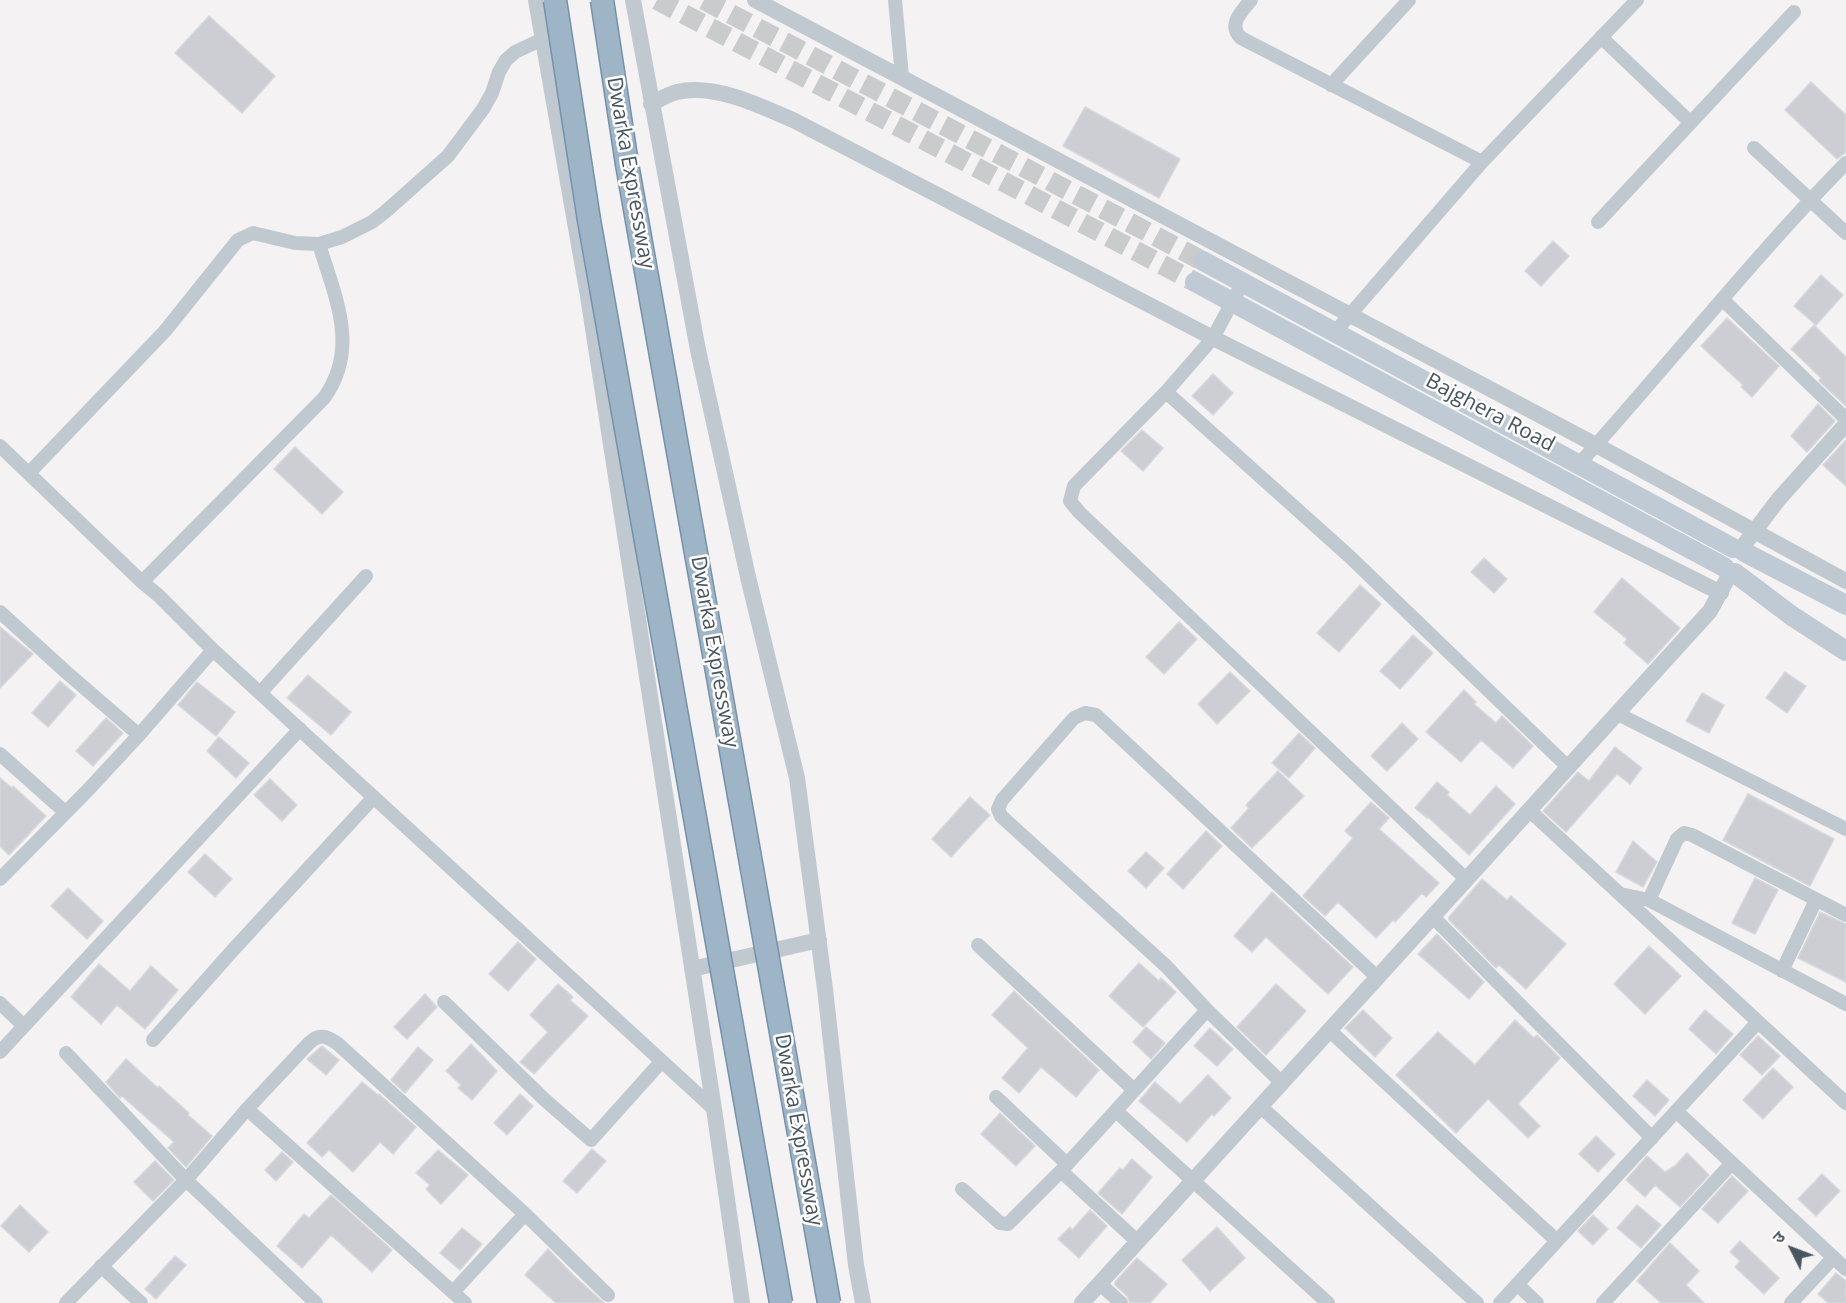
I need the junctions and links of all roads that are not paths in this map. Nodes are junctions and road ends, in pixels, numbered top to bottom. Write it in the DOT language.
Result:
graph roads {
  1 [pos="536,0"];
  2 [pos="555,0"];
  3 [pos="602,0"];
  4 [pos="633,0"];
  5 [pos="755,0"];
  6 [pos="895,0"];
  7 [pos="1251,0"];
  8 [pos="1409,0"];
  9 [pos="1637,0"];
  10 [pos="1794,12"];
  11 [pos="1601,37"];
  12 [pos="543,39"];
  13 [pos="902,77"];
  14 [pos="1331,85"];
  15 [pos="651,104"];
  16 [pos="1690,122"];
  17 [pos="1754,148"];
  18 [pos="1482,162"];
  19 [pos="1846,164"];
  20 [pos="1811,199"];
  21 [pos="1598,222"];
  22 [pos="1846,233"];
  23 [pos="319,244"];
  24 [pos="1203,261"];
  25 [pos="1195,282"];
  26 [pos="1243,282"];
  27 [pos="1722,299"];
  28 [pos="1232,302"];
  29 [pos="1349,315"];
  30 [pos="1335,332"];
  31 [pos="1213,338"];
  32 [pos="1166,392"];
  33 [pos="1846,419"];
  34 [pos="1846,424"];
  35 [pos="1596,445"];
  36 [pos="0,446"];
  37 [pos="1580,464"];
  38 [pos="29,473"];
  39 [pos="1754,531"];
  40 [pos="1739,550"];
  41 [pos="1730,571"];
  42 [pos="366,576"];
  43 [pos="1846,581"];
  44 [pos="142,582"];
  45 [pos="1721,593"];
  46 [pos="1846,605"];
  47 [pos="0,612"];
  48 [pos="213,650"];
  49 [pos="1846,651"];
  50 [pos="260,693"];
  51 [pos="1618,714"];
  52 [pos="300,729"];
  53 [pos="139,735"];
  54 [pos="0,754"];
  55 [pos="1569,768"];
  56 [pos="374,797"];
  57 [pos="1530,811"];
  58 [pos="65,812"];
  59 [pos="1846,829"];
  60 [pos="0,879"];
  61 [pos="1467,880"];
  62 [pos="1620,894"];
  63 [pos="1649,900"];
  64 [pos="1816,900"];
  65 [pos="1846,915"];
  66 [pos="1433,917"];
  67 [pos="819,940"];
  68 [pos="978,945"];
  69 [pos="692,969"];
  70 [pos="1782,971"];
  71 [pos="1378,978"];
  72 [pos="444,1002"];
  73 [pos="0,1003"];
  74 [pos="1846,1004"];
  75 [pos="1207,1010"];
  76 [pos="1758,1022"];
  77 [pos="24,1026"];
  78 [pos="1330,1031"];
  79 [pos="153,1040"];
  80 [pos="0,1052"];
  81 [pos="66,1053"];
  82 [pos="661,1062"];
  83 [pos="1282,1083"];
  84 [pos="1134,1090"];
  85 [pos="996,1097"];
  86 [pos="1846,1103"];
  87 [pos="1261,1107"];
  88 [pos="247,1108"];
  89 [pos="714,1109"];
  90 [pos="1116,1111"];
  91 [pos="1676,1111"];
  92 [pos="1652,1138"];
  93 [pos="1732,1163"];
  94 [pos="1064,1168"];
  95 [pos="186,1180"];
  96 [pos="1192,1182"];
  97 [pos="962,1189"];
  98 [pos="525,1215"];
  99 [pos="1557,1241"];
  100 [pos="1138,1242"];
  101 [pos="1833,1257"];
  102 [pos="101,1266"];
  103 [pos="1846,1269"];
  104 [pos="1100,1284"];
  105 [pos="1517,1284"];
  106 [pos="453,1292"];
  107 [pos="608,1295"];
  108 [pos="66,1303"];
  109 [pos="141,1303"];
  110 [pos="316,1303"];
  111 [pos="465,1303"];
  112 [pos="742,1303"];
  113 [pos="781,1303"];
  114 [pos="829,1303"];
  115 [pos="863,1303"];
  116 [pos="1082,1303"];
  117 [pos="1120,1303"];
  118 [pos="1328,1303"];
  119 [pos="1477,1303"];
  120 [pos="1500,1303"];
  121 [pos="1537,1303"];
  122 [pos="1603,1303"];
  123 [pos="1791,1303"];
  1 -- 12 [label="street"];
  2 -- 113 [label="highway, bridge"];
  3 -- 114 [label="highway, Dwarka Expressway, bridge"];
  4 -- 15 [label="street"];
  5 -- 13 [label="street"];
  6 -- 13 [label="street"];
  7 -- 14 [label="street"];
  8 -- 14 [label="street"];
  9 -- 11 [label="street"];
  10 -- 16 [label="street"];
  11 -- 16 [label="street"];
  11 -- 18 [label="street"];
  12 -- 23 [label="street"];
  12 -- 69 [label="street"];
  13 -- 29 [label="street"];
  14 -- 18 [label="street"];
  15 -- 31 [label="street"];
  15 -- 67 [label="street"];
  16 -- 21 [label="street"];
  17 -- 20 [label="street"];
  18 -- 29 [label="street"];
  19 -- 20 [label="street"];
  20 -- 22 [label="street"];
  20 -- 27 [label="street"];
  23 -- 38 [label="street"];
  23 -- 44 [label="street"];
  24 -- 26 [label="main road, Bajghera Road"];
  25 -- 28 [label="main road, Bajghera Road"];
  26 -- 28 [label="street"];
  26 -- 30 [label="main road, Bajghera Road"];
  27 -- 33 [label="street"];
  27 -- 35 [label="street"];
  28 -- 31 [label="street"];
  28 -- 41 [label="main road, Bajghera Road"];
  29 -- 30 [label="street"];
  29 -- 35 [label="street"];
  30 -- 37 [label="main road, Bajghera Road"];
  31 -- 32 [label="street"];
  31 -- 45 [label="street"];
  32 -- 55 [label="street"];
  32 -- 61 [label="street"];
  34 -- 39 [label="street"];
  35 -- 37 [label="street"];
  35 -- 39 [label="street"];
  36 -- 38 [label="street"];
  37 -- 40 [label="main road, Bajghera Road"];
  38 -- 44 [label="street"];
  39 -- 40 [label="street"];
  39 -- 43 [label="street"];
  40 -- 41 [label="main road"];
  40 -- 46 [label="main road, Bajghera Road"];
  41 -- 45 [label="street"];
  41 -- 49 [label="main road, Bajghera Road"];
  42 -- 50 [label="street"];
  44 -- 48 [label="street"];
  45 -- 51 [label="street"];
  47 -- 53 [label="street"];
  48 -- 50 [label="street"];
  48 -- 53 [label="street"];
  50 -- 52 [label="street"];
  51 -- 55 [label="street"];
  51 -- 59 [label="street"];
  52 -- 56 [label="street"];
  52 -- 77 [label="street"];
  53 -- 58 [label="street"];
  54 -- 58 [label="street"];
  55 -- 57 [label="street"];
  56 -- 79 [label="street"];
  56 -- 82 [label="street"];
  57 -- 61 [label="street"];
  57 -- 62 [label="street"];
  58 -- 60 [label="street"];
  61 -- 66 [label="street"];
  62 -- 63 [label="street"];
  62 -- 76 [label="street"];
  63 -- 64 [label="street"];
  63 -- 70 [label="street"];
  64 -- 65 [label="street"];
  64 -- 70 [label="street"];
  66 -- 71 [label="street"];
  66 -- 92 [label="street"];
  67 -- 69 [label="street"];
  67 -- 115 [label="street"];
  68 -- 84 [label="street"];
  69 -- 89 [label="street"];
  70 -- 74 [label="street"];
  71 -- 75 [label="street"];
  71 -- 78 [label="street"];
  72 -- 82 [label="street"];
  73 -- 77 [label="street"];
  75 -- 83 [label="street"];
  75 -- 84 [label="street"];
  76 -- 86 [label="street"];
  76 -- 91 [label="street"];
  77 -- 80 [label="street"];
  78 -- 83 [label="street"];
  78 -- 99 [label="street"];
  81 -- 95 [label="street"];
  82 -- 89 [label="street"];
  83 -- 87 [label="street"];
  84 -- 90 [label="street"];
  85 -- 94 [label="street"];
  87 -- 96 [label="street"];
  87 -- 119 [label="street"];
  88 -- 95 [label="street"];
  88 -- 98 [label="street"];
  88 -- 106 [label="street"];
  89 -- 112 [label="street"];
  90 -- 94 [label="street"];
  90 -- 96 [label="street"];
  91 -- 92 [label="street"];
  91 -- 93 [label="street"];
  92 -- 99 [label="street"];
  93 -- 101 [label="street"];
  93 -- 122 [label="street"];
  94 -- 97 [label="street"];
  94 -- 100 [label="street"];
  95 -- 102 [label="street"];
  95 -- 110 [label="street"];
  96 -- 100 [label="street"];
  96 -- 118 [label="street"];
  98 -- 106 [label="street"];
  98 -- 107 [label="street"];
  99 -- 105 [label="street"];
  100 -- 104 [label="street"];
  101 -- 103 [label="street"];
  101 -- 123 [label="street"];
  102 -- 108 [label="street"];
  102 -- 109 [label="street"];
  104 -- 116 [label="street"];
  104 -- 117 [label="street"];
  105 -- 120 [label="street"];
  105 -- 121 [label="street"];
  106 -- 111 [label="street"];
}
